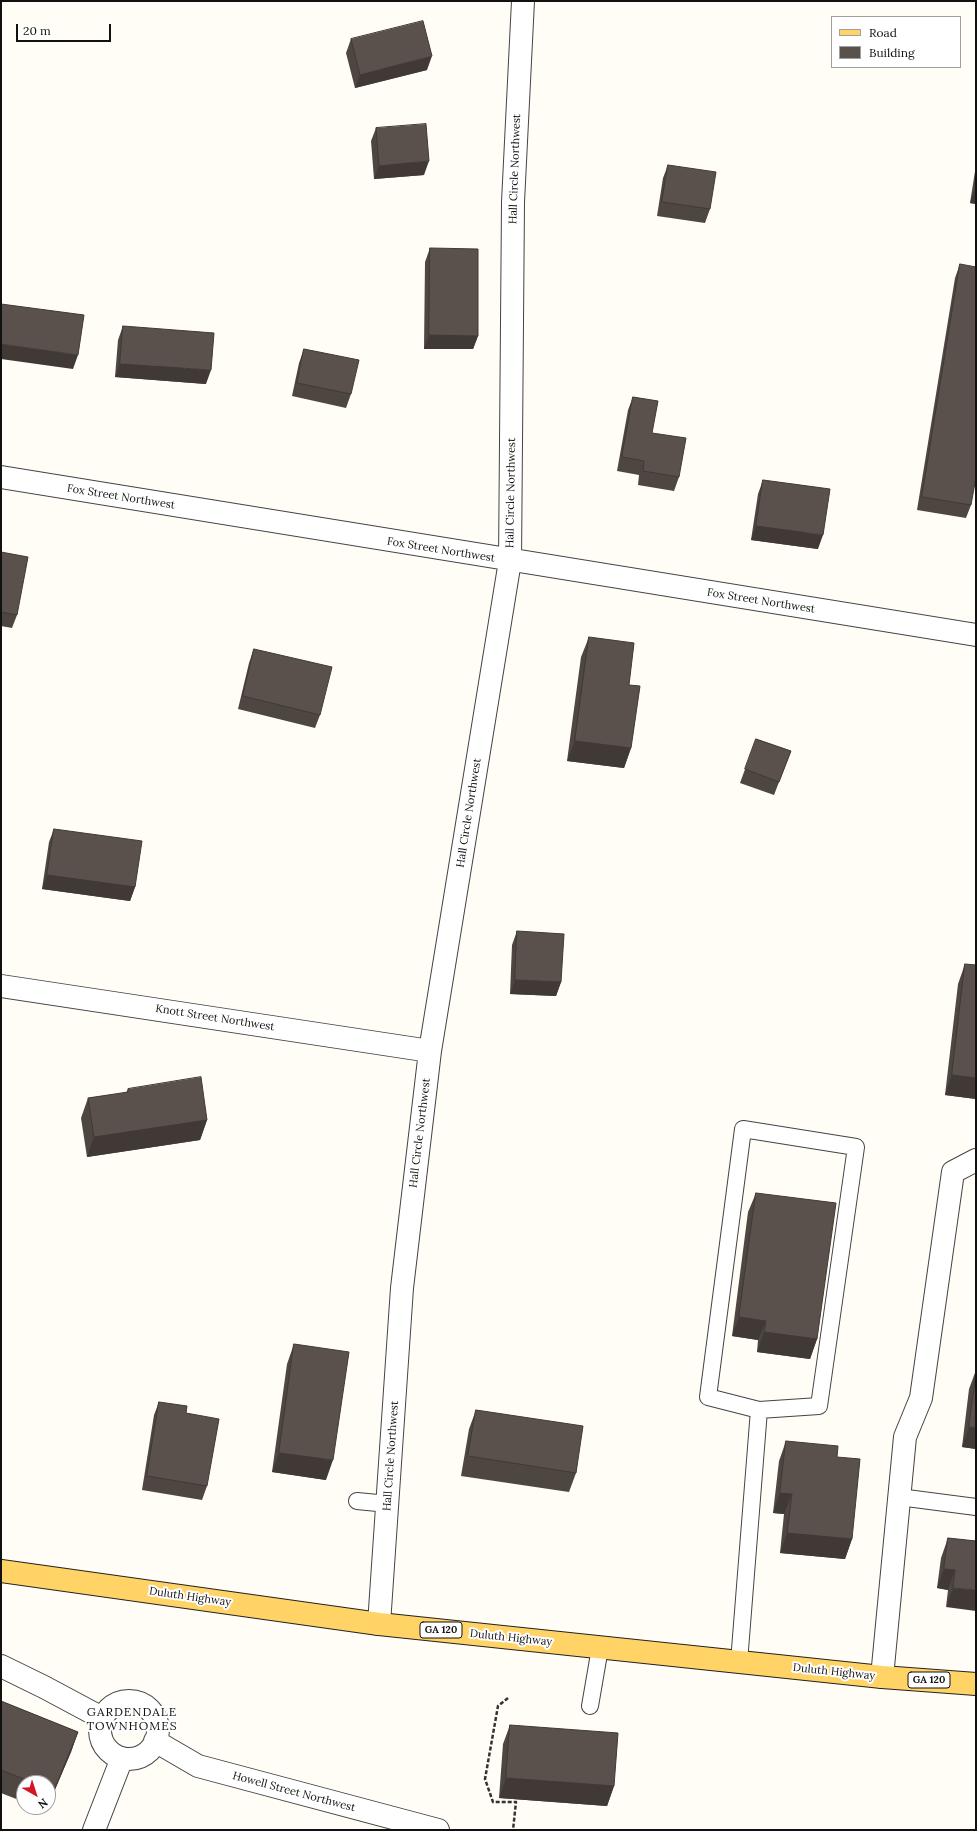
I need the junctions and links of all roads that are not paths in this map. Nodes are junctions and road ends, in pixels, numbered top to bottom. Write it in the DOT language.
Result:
graph roads {
  1 [pos="523,1"];
  2 [pos="1,478"];
  3 [pos="510,561"];
  4 [pos="976,635"];
  5 [pos="1,986"];
  6 [pos="430,1051"];
  7 [pos="976,1160"];
  8 [pos="759,1410"];
  9 [pos="899,1497"];
  10 [pos="357,1501"];
  11 [pos="388,1504"];
  12 [pos="976,1507"];
  13 [pos="1,1571"];
  14 [pos="379,1624"];
  15 [pos="600,1648"];
  16 [pos="738,1662"];
  17 [pos="1,1666"];
  18 [pos="882,1677"];
  19 [pos="976,1684"];
  20 [pos="590,1706"];
  21 [pos="102,1718"];
  22 [pos="155,1741"];
  23 [pos="122,1758"];
  24 [pos="406,1826"];
  25 [pos="94,1830"];
  26 [pos="438,1830"];
  1 -- 3 [label="street, Hall Circle Northwest"];
  2 -- 3 [label="street, Fox Street Northwest"];
  3 -- 4 [label="street, Fox Street Northwest"];
  3 -- 6 [label="street, Hall Circle Northwest"];
  5 -- 6 [label="street, Knott Street Northwest"];
  6 -- 11 [label="street, Hall Circle Northwest"];
  7 -- 9 [label="street"];
  8 -- 8 [label="lane"];
  8 -- 16 [label="lane"];
  9 -- 12 [label="lane"];
  9 -- 18 [label="street"];
  10 -- 11 [label="lane"];
  11 -- 14 [label="street, Hall Circle Northwest"];
  13 -- 14 [label="main road, Duluth Highway / GA 120"];
  14 -- 15 [label="main road, Duluth Highway / GA 120"];
  15 -- 16 [label="main road, Duluth Highway / GA 120"];
  15 -- 20 [label="lane"];
  16 -- 18 [label="main road, Duluth Highway / GA 120"];
  17 -- 21 [label="street"];
  18 -- 19 [label="main road, Duluth Highway / GA 120"];
  21 -- 22 [label="street"];
  21 -- 23 [label="street"];
  22 -- 23 [label="street"];
  22 -- 24 [label="street, Howell Street Northwest"];
  23 -- 25 [label="street"];
  24 -- 26 [label="street, Howell Street Northwest"];
}
